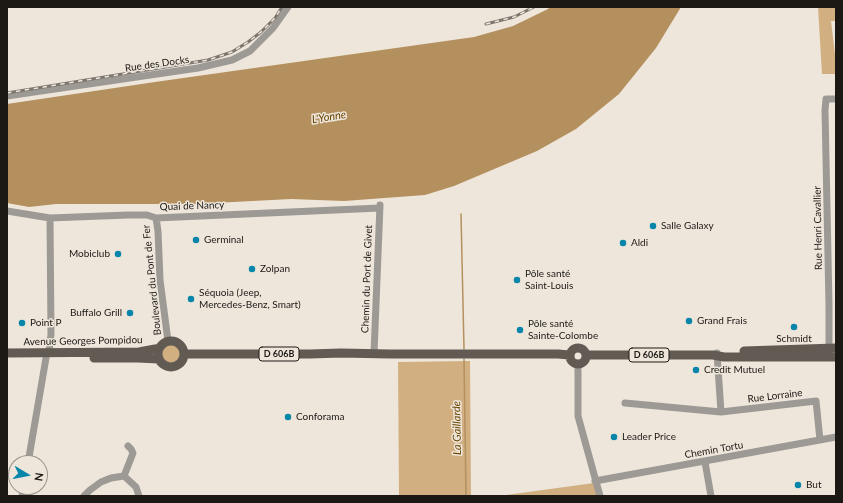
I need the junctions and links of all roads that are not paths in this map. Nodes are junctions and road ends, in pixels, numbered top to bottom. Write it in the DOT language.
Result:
graph roads {
  1 [pos="288,7"];
  2 [pos="7,96"];
  3 [pos="836,99"];
  4 [pos="380,207"];
  5 [pos="7,211"];
  6 [pos="50,218"];
  7 [pos="156,218"];
  8 [pos="168,341"];
  9 [pos="159,348"];
  10 [pos="7,353"];
  11 [pos="374,353"];
  12 [pos="832,353"];
  13 [pos="184,354"];
  14 [pos="716,354"];
  15 [pos="48,355"];
  16 [pos="569,355"];
  17 [pos="586,355"];
  18 [pos="7,359"];
  19 [pos="159,360"];
  20 [pos="578,364"];
  21 [pos="625,403"];
  22 [pos="721,412"];
  23 [pos="836,437"];
  24 [pos="820,440"];
  25 [pos="128,446"];
  26 [pos="29,455"];
  27 [pos="705,462"];
  28 [pos="124,476"];
  29 [pos="595,481"];
  30 [pos="84,496"];
  31 [pos="139,496"];
  32 [pos="600,496"];
  33 [pos="711,496"];
  1 -- 2 [label="street, Rue des Docks"];
  3 -- 12 [label="street, Rue Henri Cavallier"];
  4 -- 7 [label="street, Quai de Nancy"];
  4 -- 11 [label="street, Chemin du Port de Givet"];
  5 -- 6 [label="street, Quai de Nancy"];
  6 -- 7 [label="street, Quai de Nancy"];
  6 -- 15 [label="street"];
  7 -- 8 [label="street, Boulevard du Pont de Fer"];
  8 -- 9 [label="main road"];
  8 -- 13 [label="main road"];
  9 -- 15 [label="main road, Avenue Georges Pompidou"];
  9 -- 19 [label="main road"];
  10 -- 15 [label="main road, Avenue Georges Pompidou"];
  11 -- 13 [label="main road, D 606B"];
  11 -- 16 [label="main road, D 606B"];
  12 -- 14 [label="main road, D 606B"];
  13 -- 19 [label="main road"];
  14 -- 17 [label="main road, D 606B"];
  14 -- 22 [label="street"];
  15 -- 18 [label="main road, Avenue Georges Pompidou"];
  15 -- 19 [label="main road, Avenue Georges Pompidou"];
  15 -- 26 [label="street"];
  16 -- 17 [label="main road"];
  16 -- 20 [label="main road"];
  17 -- 20 [label="main road"];
  20 -- 29 [label="street"];
  21 -- 22 [label="street, Rue Lorraine"];
  22 -- 24 [label="street, Rue Lorraine"];
  23 -- 24 [label="street, Chemin Tortu"];
  24 -- 27 [label="street, Chemin Tortu"];
  25 -- 28 [label="street"];
  27 -- 29 [label="street, Chemin Tortu"];
  27 -- 33 [label="street"];
  28 -- 30 [label="street"];
  28 -- 31 [label="street"];
  29 -- 32 [label="street"];
}
